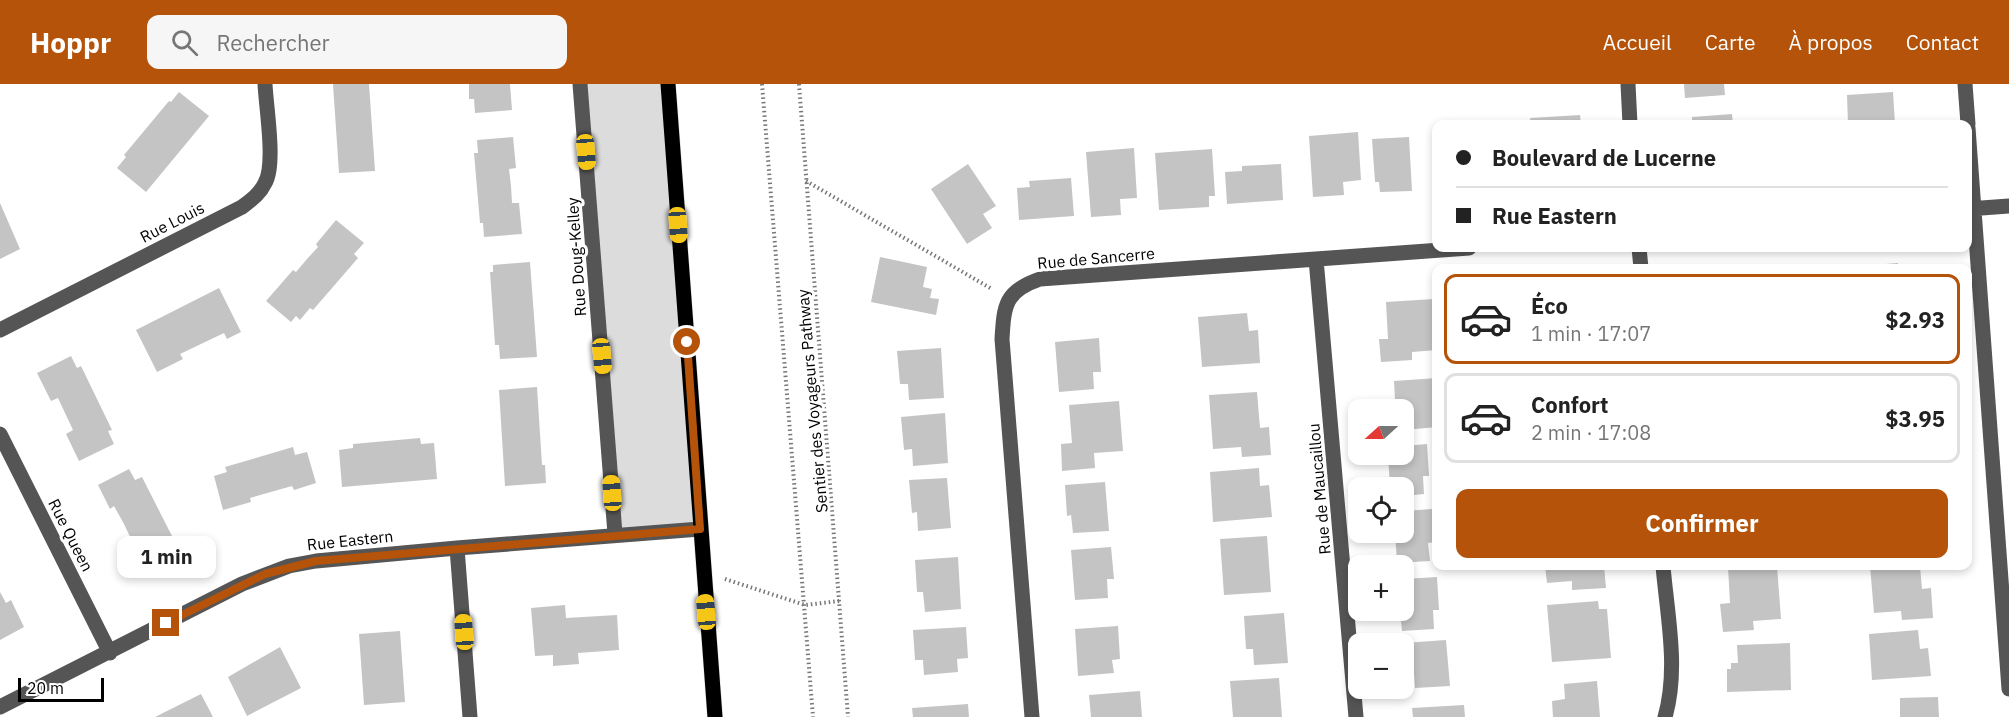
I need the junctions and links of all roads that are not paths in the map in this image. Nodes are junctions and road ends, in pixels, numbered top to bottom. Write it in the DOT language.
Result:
graph roads {
  1 [pos="265,84"];
  2 [pos="580,84"];
  3 [pos="668,84"];
  4 [pos="1628,84"];
  5 [pos="1965,84"];
  6 [pos="1630,120"];
  7 [pos="1968,120"];
  8 [pos="2009,206"];
  9 [pos="1972,208"];
  10 [pos="1972,219"];
  11 [pos="1432,251"];
  12 [pos="1316,259"];
  13 [pos="0,330"];
  14 [pos="0,434"];
  15 [pos="700,529"];
  16 [pos="615,534"];
  17 [pos="457,548"];
  18 [pos="1663,570"];
  19 [pos="2006,590"];
  20 [pos="110,653"];
  21 [pos="2009,689"];
  22 [pos="0,707"];
  23 [pos="470,717"];
  24 [pos="715,717"];
  25 [pos="1032,717"];
  26 [pos="1356,717"];
  27 [pos="1665,717"];
  1 -- 13 [label="street, Rue Louis"];
  2 -- 16 [label="street, Rue Doug-Kelley"];
  3 -- 15 [label="main road"];
  4 -- 6 [label="street"];
  5 -- 7 [label="street"];
  8 -- 9 [label="street"];
  10 -- 19 [label="street"];
  11 -- 12 [label="street, Rue de Sancerre"];
  12 -- 25 [label="street, Rue de Sancerre"];
  12 -- 26 [label="street, Rue de Maucaillou"];
  14 -- 20 [label="street, Rue Queen"];
  15 -- 16 [label="street, Rue Eastern"];
  15 -- 24 [label="main road"];
  16 -- 17 [label="street, Rue Eastern"];
  17 -- 20 [label="street, Rue Eastern"];
  17 -- 23 [label="street"];
  18 -- 27 [label="street"];
  19 -- 21 [label="street"];
  20 -- 22 [label="street, Rue Eastern"];
}
